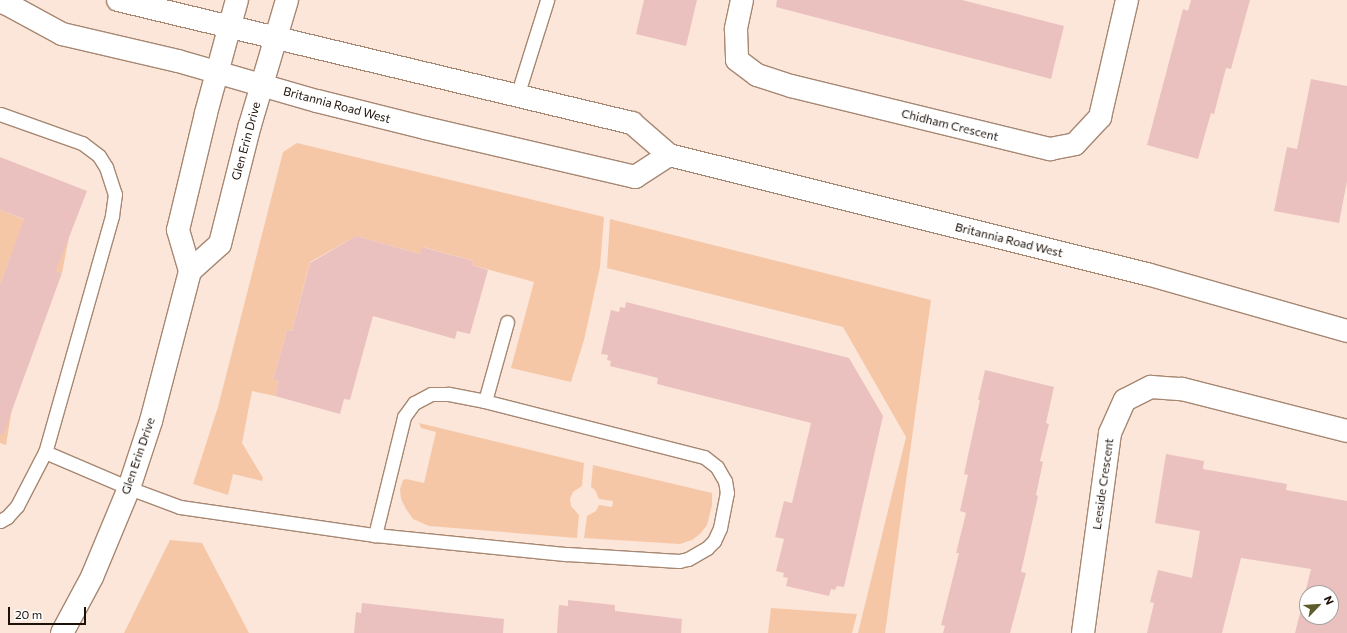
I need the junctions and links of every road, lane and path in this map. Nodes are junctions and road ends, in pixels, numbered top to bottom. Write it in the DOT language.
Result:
graph roads {
  1 [pos="118,0"];
  2 [pos="237,0"];
  3 [pos="287,0"];
  4 [pos="547,0"];
  5 [pos="742,0"];
  6 [pos="1127,0"];
  7 [pos="10,2"];
  8 [pos="229,27"];
  9 [pos="276,38"];
  10 [pos="217,72"];
  11 [pos="261,85"];
  12 [pos="517,96"];
  13 [pos="0,114"];
  14 [pos="669,155"];
  15 [pos="190,271"];
  16 [pos="507,322"];
  17 [pos="1347,331"];
  18 [pos="485,401"];
  19 [pos="1347,431"];
  20 [pos="45,452"];
  21 [pos="129,488"];
  22 [pos="0,521"];
  23 [pos="375,535"];
  24 [pos="62,633"];
  25 [pos="1082,633"];
  1 -- 8 [label="street, Britannia Road West"];
  2 -- 8 [label="street"];
  3 -- 9 [label="street, Glen Erin Drive"];
  4 -- 12 [label="lane"];
  5 -- 6 [label="street, Chidham Crescent"];
  7 -- 10 [label="street, Britannia Road West"];
  8 -- 9 [label="street, Britannia Road West"];
  8 -- 10 [label="street"];
  9 -- 11 [label="street, Glen Erin Drive"];
  9 -- 12 [label="street, Britannia Road West"];
  10 -- 11 [label="street, Britannia Road West"];
  10 -- 15 [label="street"];
  11 -- 14 [label="street, Britannia Road West"];
  11 -- 15 [label="street, Glen Erin Drive"];
  12 -- 14 [label="street, Britannia Road West"];
  13 -- 20 [label="lane"];
  14 -- 17 [label="street, Britannia Road West"];
  15 -- 21 [label="street, Glen Erin Drive"];
  16 -- 18 [label="lane"];
  18 -- 23 [label="lane"];
  18 -- 23 [label="lane"];
  19 -- 25 [label="street, Leeside Crescent"];
  20 -- 21 [label="lane"];
  20 -- 22 [label="lane"];
  21 -- 23 [label="lane"];
  21 -- 24 [label="street, Glen Erin Drive"];
}
